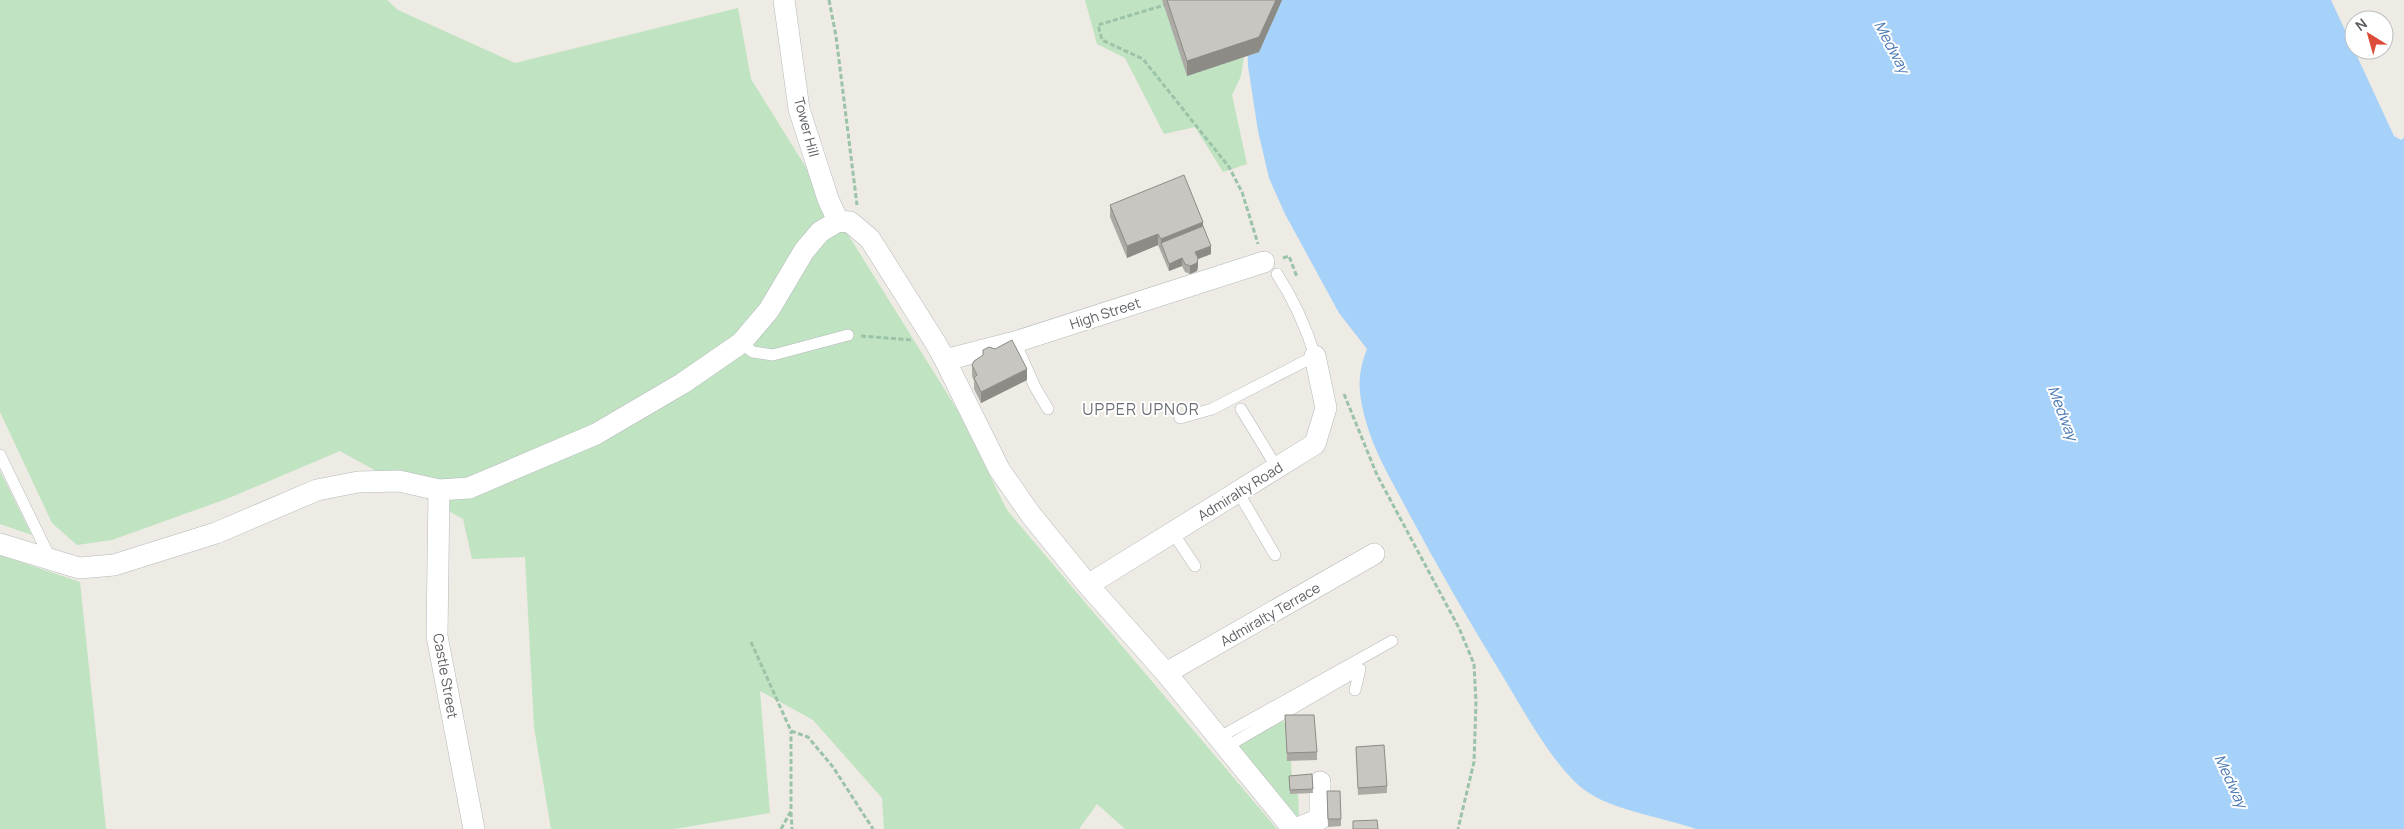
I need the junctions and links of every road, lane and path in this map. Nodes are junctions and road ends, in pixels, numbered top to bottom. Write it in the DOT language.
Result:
graph roads {
  1 [pos="784,0"];
  2 [pos="829,0"];
  3 [pos="1173,3"];
  4 [pos="838,221"];
  5 [pos="860,230"];
  6 [pos="1271,268"];
  7 [pos="1300,284"];
  8 [pos="848,335"];
  9 [pos="1015,342"];
  10 [pos="741,343"];
  11 [pos="940,351"];
  12 [pos="1315,356"];
  13 [pos="1344,393"];
  14 [pos="1048,408"];
  15 [pos="1241,409"];
  16 [pos="1180,418"];
  17 [pos="0,455"];
  18 [pos="1277,468"];
  19 [pos="439,490"];
  20 [pos="1238,492"];
  21 [pos="1172,533"];
  22 [pos="0,544"];
  23 [pos="1374,554"];
  24 [pos="1275,555"];
  25 [pos="52,561"];
  26 [pos="1195,566"];
  27 [pos="1088,585"];
  28 [pos="1392,641"];
  29 [pos="751,642"];
  30 [pos="1166,673"];
  31 [pos="1356,690"];
  32 [pos="791,731"];
  33 [pos="1222,743"];
  34 [pos="1320,782"];
  35 [pos="791,811"];
  36 [pos="474,829"];
  37 [pos="781,829"];
  38 [pos="792,829"];
  39 [pos="873,829"];
  40 [pos="1294,829"];
  41 [pos="1458,829"];
  1 -- 4 [label="street, Tower Hill"];
  2 -- 5 [label="path"];
  3 -- 6 [label="path"];
  4 -- 5 [label="street"];
  4 -- 10 [label="street"];
  5 -- 11 [label="street"];
  6 -- 7 [label="path"];
  6 -- 9 [label="street, High Street"];
  6 -- 12 [label="lane"];
  8 -- 10 [label="lane"];
  8 -- 11 [label="path"];
  9 -- 11 [label="street, High Street"];
  9 -- 14 [label="lane"];
  10 -- 19 [label="street"];
  11 -- 27 [label="street"];
  12 -- 16 [label="lane"];
  12 -- 18 [label="street, Admiralty Road"];
  13 -- 41 [label="path"];
  15 -- 18 [label="lane"];
  17 -- 25 [label="lane"];
  18 -- 20 [label="street, Admiralty Road"];
  19 -- 25 [label="street"];
  19 -- 36 [label="street, Castle Street"];
  20 -- 21 [label="street, Admiralty Road"];
  20 -- 24 [label="lane"];
  21 -- 26 [label="lane"];
  21 -- 27 [label="street, Admiralty Road"];
  22 -- 25 [label="street"];
  23 -- 30 [label="street, Admiralty Terrace"];
  27 -- 30 [label="street"];
  28 -- 33 [label="lane"];
  29 -- 32 [label="path"];
  30 -- 33 [label="street"];
  31 -- 33 [label="lane"];
  32 -- 35 [label="path"];
  32 -- 39 [label="path"];
  33 -- 40 [label="street"];
  34 -- 40 [label="street"];
  35 -- 37 [label="path"];
  35 -- 38 [label="path"];
}
